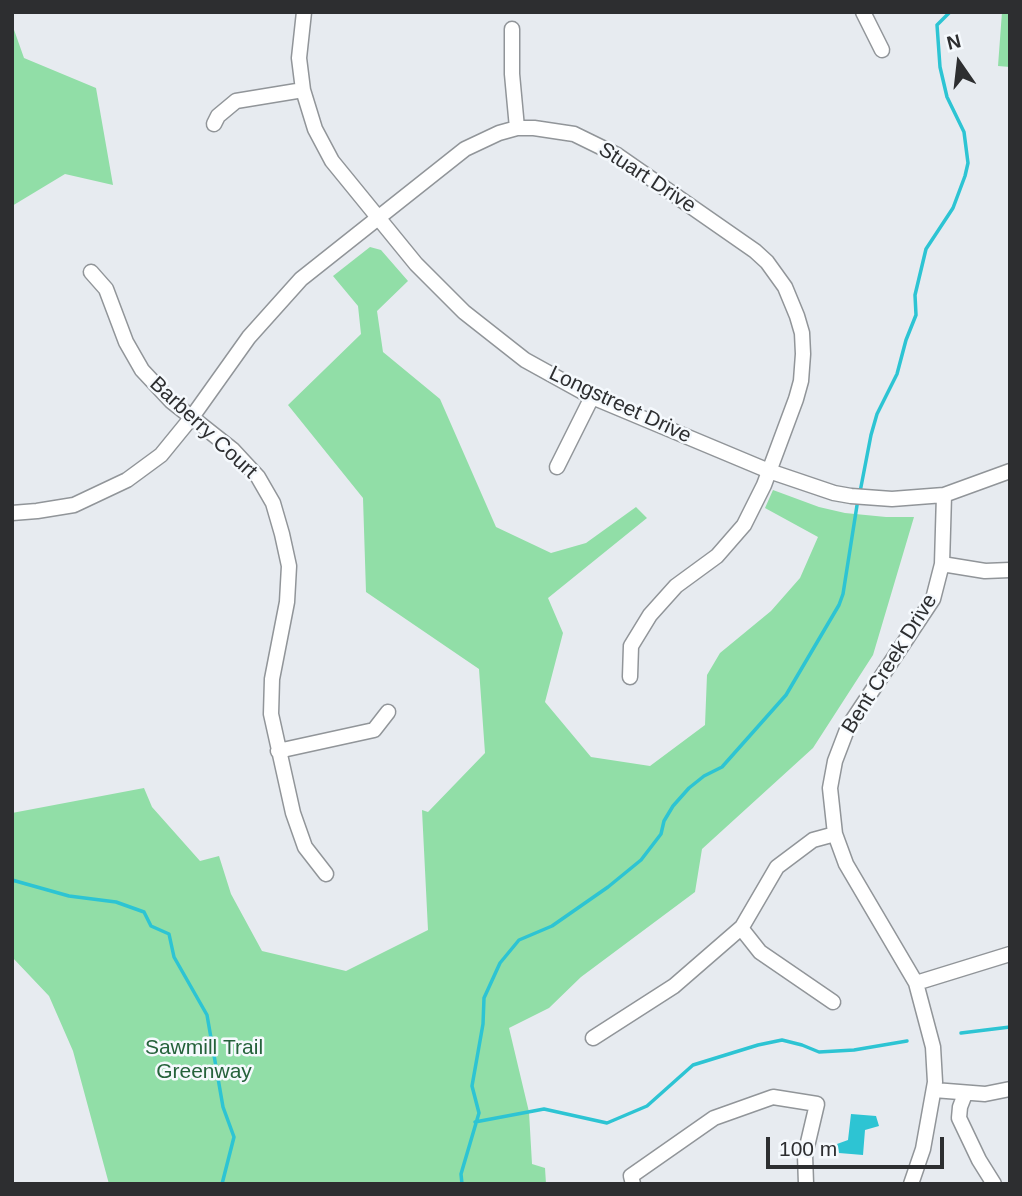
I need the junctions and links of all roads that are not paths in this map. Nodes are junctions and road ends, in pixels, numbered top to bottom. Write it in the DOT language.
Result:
graph roads {
  1 [pos="304,12"];
  2 [pos="863,12"];
  3 [pos="512,29"];
  4 [pos="882,50"];
  5 [pos="303,90"];
  6 [pos="214,124"];
  7 [pos="517,128"];
  8 [pos="377,218"];
  9 [pos="91,272"];
  10 [pos="592,397"];
  11 [pos="192,417"];
  12 [pos="557,467"];
  13 [pos="769,471"];
  14 [pos="1010,471"];
  15 [pos="944,495"];
  16 [pos="12,513"];
  17 [pos="942,564"];
  18 [pos="1010,570"];
  19 [pos="630,677"];
  20 [pos="388,712"];
  21 [pos="278,751"];
  22 [pos="835,834"];
  23 [pos="326,874"];
  24 [pos="741,928"];
  25 [pos="1010,954"];
  26 [pos="916,982"];
  27 [pos="833,1002"];
  28 [pos="593,1038"];
  29 [pos="1010,1088"];
  30 [pos="934,1090"];
  31 [pos="965,1094"];
  32 [pos="632,1184"];
  33 [pos="806,1184"];
  34 [pos="911,1184"];
  35 [pos="994,1184"];
  1 -- 5 [label="street, Longstreet Drive"];
  2 -- 4 [label="street"];
  3 -- 7 [label="street"];
  5 -- 6 [label="street"];
  5 -- 8 [label="street, Longstreet Drive"];
  7 -- 8 [label="street, Stuart Drive"];
  7 -- 13 [label="street, Stuart Drive"];
  8 -- 10 [label="street, Longstreet Drive"];
  8 -- 11 [label="street, Stuart Drive"];
  9 -- 11 [label="street, Barberry Court"];
  10 -- 12 [label="street"];
  10 -- 13 [label="street, Longstreet Drive"];
  11 -- 16 [label="street, Stuart Drive"];
  11 -- 21 [label="street, Barberry Court"];
  13 -- 15 [label="street, Longstreet Drive"];
  13 -- 19 [label="street, Stuart Drive"];
  14 -- 15 [label="street, Longstreet Drive"];
  15 -- 17 [label="street, Bent Creek Drive"];
  17 -- 18 [label="street"];
  17 -- 22 [label="street, Bent Creek Drive"];
  20 -- 21 [label="street"];
  21 -- 23 [label="street, Barberry Court"];
  22 -- 24 [label="street"];
  22 -- 26 [label="street, Bent Creek Drive"];
  24 -- 27 [label="street"];
  24 -- 28 [label="street"];
  25 -- 26 [label="street"];
  26 -- 30 [label="street, Bent Creek Drive"];
  29 -- 31 [label="street"];
  30 -- 31 [label="street"];
  30 -- 34 [label="street, Bent Creek Drive"];
  31 -- 35 [label="street"];
  32 -- 33 [label="street"];
}
